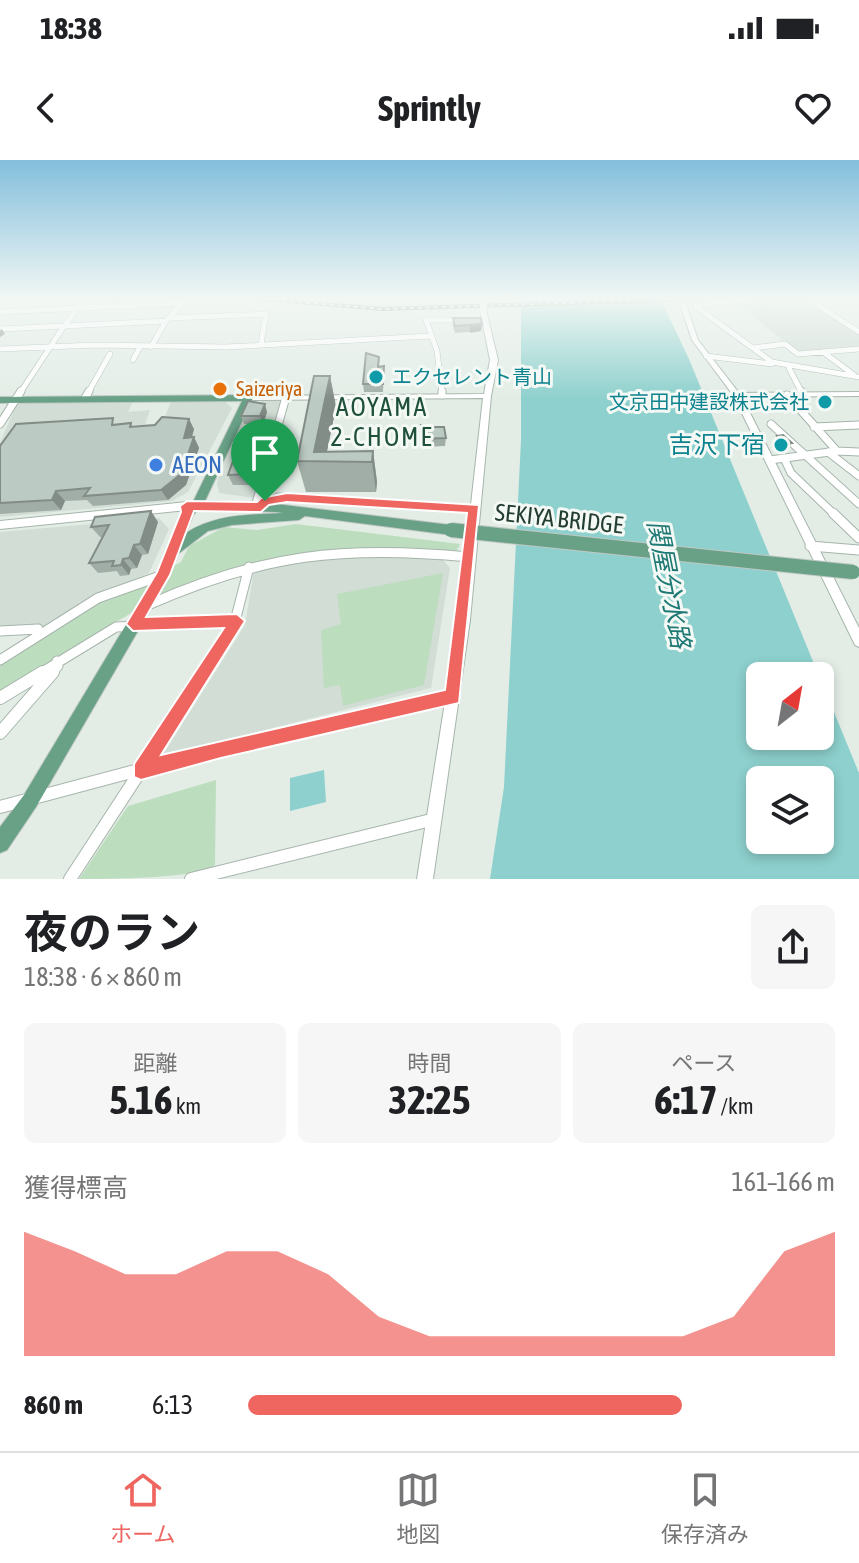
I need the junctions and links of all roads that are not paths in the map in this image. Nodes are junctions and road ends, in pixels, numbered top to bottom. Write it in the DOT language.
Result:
graph roads {
  1 [pos="60,332"];
  2 [pos="160,332"];
  3 [pos="263,332"];
  4 [pos="429,332"];
  5 [pos="488,332"];
  6 [pos="692,332"];
  7 [pos="730,332"];
  8 [pos="430,336"];
  9 [pos="261,344"];
  10 [pos="47,347"];
  11 [pos="140,347"];
  12 [pos="151,347"];
  13 [pos="753,348"];
  14 [pos="0,349"];
  15 [pos="859,349"];
  16 [pos="822,352"];
  17 [pos="110,354"];
  18 [pos="706,356"];
  19 [pos="133,360"];
  20 [pos="781,365"];
  21 [pos="789,368"];
  22 [pos="858,377"];
  23 [pos="802,394"];
  24 [pos="859,394"];
  25 [pos="442,395"];
  26 [pos="737,395"];
  27 [pos="787,395"];
  28 [pos="487,396"];
  29 [pos="286,397"];
  30 [pos="85,398"];
  31 [pos="246,398"];
  32 [pos="13,399"];
  33 [pos="0,400"];
  34 [pos="0,424"];
  35 [pos="771,424"];
  36 [pos="859,425"];
  37 [pos="814,427"];
  38 [pos="832,451"];
  39 [pos="859,452"];
  40 [pos="802,456"];
  41 [pos="784,458"];
  42 [pos="770,460"];
  43 [pos="858,475"];
  44 [pos="859,504"];
  45 [pos="258,507"];
  46 [pos="190,508"];
  47 [pos="474,509"];
  48 [pos="299,516"];
  49 [pos="332,517"];
  50 [pos="0,525"];
  51 [pos="859,538"];
  52 [pos="810,546"];
  53 [pos="859,550"];
  54 [pos="469,557"];
  55 [pos="168,559"];
  56 [pos="249,567"];
  57 [pos="856,572"];
  58 [pos="163,575"];
  59 [pos="142,608"];
  60 [pos="237,621"];
  61 [pos="133,624"];
  62 [pos="0,631"];
  63 [pos="39,633"];
  64 [pos="859,641"];
  65 [pos="0,660"];
  66 [pos="57,661"];
  67 [pos="453,697"];
  68 [pos="0,698"];
  69 [pos="0,733"];
  70 [pos="141,771"];
  71 [pos="30,801"];
  72 [pos="0,807"];
  73 [pos="435,819"];
  74 [pos="0,843"];
  75 [pos="70,879"];
  76 [pos="191,879"];
  77 [pos="425,879"];
  1 -- 10 [label="street"];
  2 -- 12 [label="street"];
  3 -- 9 [label="street"];
  4 -- 8 [label="street"];
  5 -- 28 [label="street"];
  6 -- 18 [label="street"];
  7 -- 13 [label="street"];
  8 -- 9 [label="street"];
  8 -- 25 [label="street"];
  9 -- 12 [label="street"];
  10 -- 11 [label="street"];
  10 -- 14 [label="street"];
  10 -- 32 [label="street"];
  11 -- 12 [label="street"];
  11 -- 19 [label="street"];
  13 -- 16 [label="street"];
  13 -- 20 [label="street"];
  15 -- 16 [label="street"];
  16 -- 22 [label="street"];
  17 -- 30 [label="street"];
  18 -- 20 [label="street"];
  18 -- 26 [label="street"];
  20 -- 21 [label="street"];
  21 -- 22 [label="street"];
  21 -- 23 [label="street"];
  23 -- 24 [label="street"];
  23 -- 27 [label="street"];
  25 -- 28 [label="street"];
  25 -- 29 [label="street"];
  26 -- 27 [label="street"];
  26 -- 42 [label="street"];
  27 -- 37 [label="street"];
  28 -- 47 [label="street"];
  29 -- 31 [label="street"];
  29 -- 45 [label="street"];
  30 -- 31 [label="main road"];
  30 -- 32 [label="main road"];
  31 -- 46 [label="main road"];
  32 -- 33 [label="main road"];
  32 -- 34 [label="street"];
  35 -- 40 [label="street"];
  36 -- 37 [label="street"];
  37 -- 38 [label="street"];
  38 -- 39 [label="street"];
  38 -- 40 [label="street"];
  38 -- 43 [label="street"];
  40 -- 41 [label="street"];
  40 -- 44 [label="street"];
  41 -- 42 [label="street"];
  41 -- 51 [label="street"];
  42 -- 52 [label="street"];
  45 -- 46 [label="main road"];
  45 -- 47 [label="street"];
  45 -- 49 [label="main road"];
  46 -- 48 [label="main road"];
  46 -- 50 [label="street"];
  46 -- 55 [label="main road"];
  47 -- 54 [label="street"];
  48 -- 49 [label="main road"];
  48 -- 55 [label="main road"];
  49 -- 57 [label="main road, SEKIYA BRIDGE, bridge"];
  52 -- 53 [label="street"];
  52 -- 64 [label="street"];
  54 -- 56 [label="street"];
  54 -- 67 [label="street"];
  55 -- 58 [label="main road"];
  56 -- 59 [label="street"];
  56 -- 60 [label="street"];
  58 -- 59 [label="main road"];
  58 -- 63 [label="street"];
  59 -- 61 [label="main road"];
  60 -- 61 [label="street"];
  60 -- 70 [label="street"];
  61 -- 66 [label="street"];
  61 -- 71 [label="main road"];
  62 -- 63 [label="street"];
  63 -- 65 [label="street"];
  66 -- 68 [label="street"];
  66 -- 69 [label="street"];
  67 -- 70 [label="street"];
  67 -- 73 [label="street"];
  70 -- 71 [label="street"];
  70 -- 75 [label="street"];
  71 -- 72 [label="street"];
  71 -- 74 [label="main road"];
  73 -- 76 [label="street"];
  73 -- 77 [label="street"];
}
